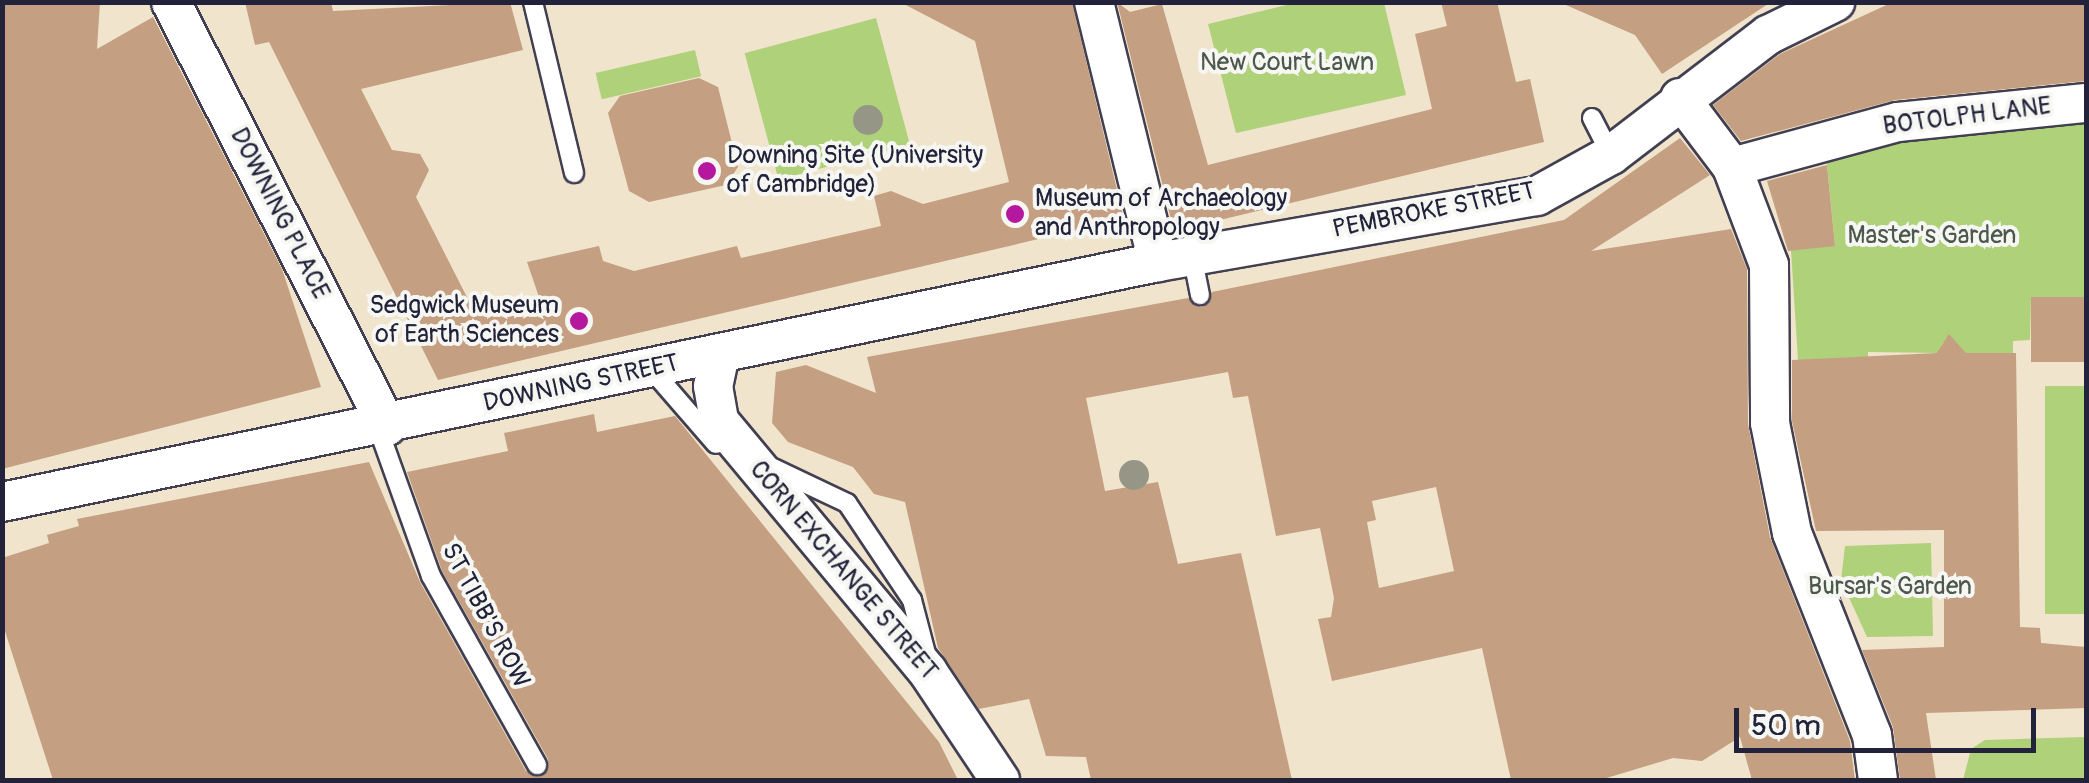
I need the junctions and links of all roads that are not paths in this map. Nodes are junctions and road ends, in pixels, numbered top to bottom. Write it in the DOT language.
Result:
graph roads {
  1 [pos="172,2"];
  2 [pos="533,2"];
  3 [pos="1094,2"];
  4 [pos="1835,2"];
  5 [pos="1680,98"];
  6 [pos="2086,103"];
  7 [pos="1592,118"];
  8 [pos="1610,155"];
  9 [pos="1732,167"];
  10 [pos="574,173"];
  11 [pos="1175,258"];
  12 [pos="1200,296"];
  13 [pos="720,354"];
  14 [pos="652,369"];
  15 [pos="382,427"];
  16 [pos="2,502"];
  17 [pos="917,666"];
  18 [pos="537,765"];
  19 [pos="1000,780"];
  20 [pos="1878,780"];
  1 -- 15 [label="street, DOWNING PLACE"];
  2 -- 10 [label="lane"];
  3 -- 11 [label="street"];
  4 -- 5 [label="street, PEMBROKE STREET"];
  5 -- 8 [label="street, PEMBROKE STREET"];
  5 -- 9 [label="street"];
  6 -- 9 [label="street, BOTOLPH LANE"];
  7 -- 8 [label="lane"];
  8 -- 11 [label="street, PEMBROKE STREET"];
  9 -- 20 [label="street"];
  11 -- 12 [label="lane"];
  11 -- 13 [label="street, DOWNING STREET"];
  13 -- 14 [label="street, DOWNING STREET"];
  13 -- 17 [label="street, CORN EXCHANGE STREET"];
  14 -- 15 [label="street, DOWNING STREET"];
  14 -- 17 [label="lane"];
  15 -- 16 [label="street, DOWNING STREET"];
  15 -- 18 [label="lane, ST TIBB'S ROW"];
  17 -- 19 [label="street, CORN EXCHANGE STREET"];
}
